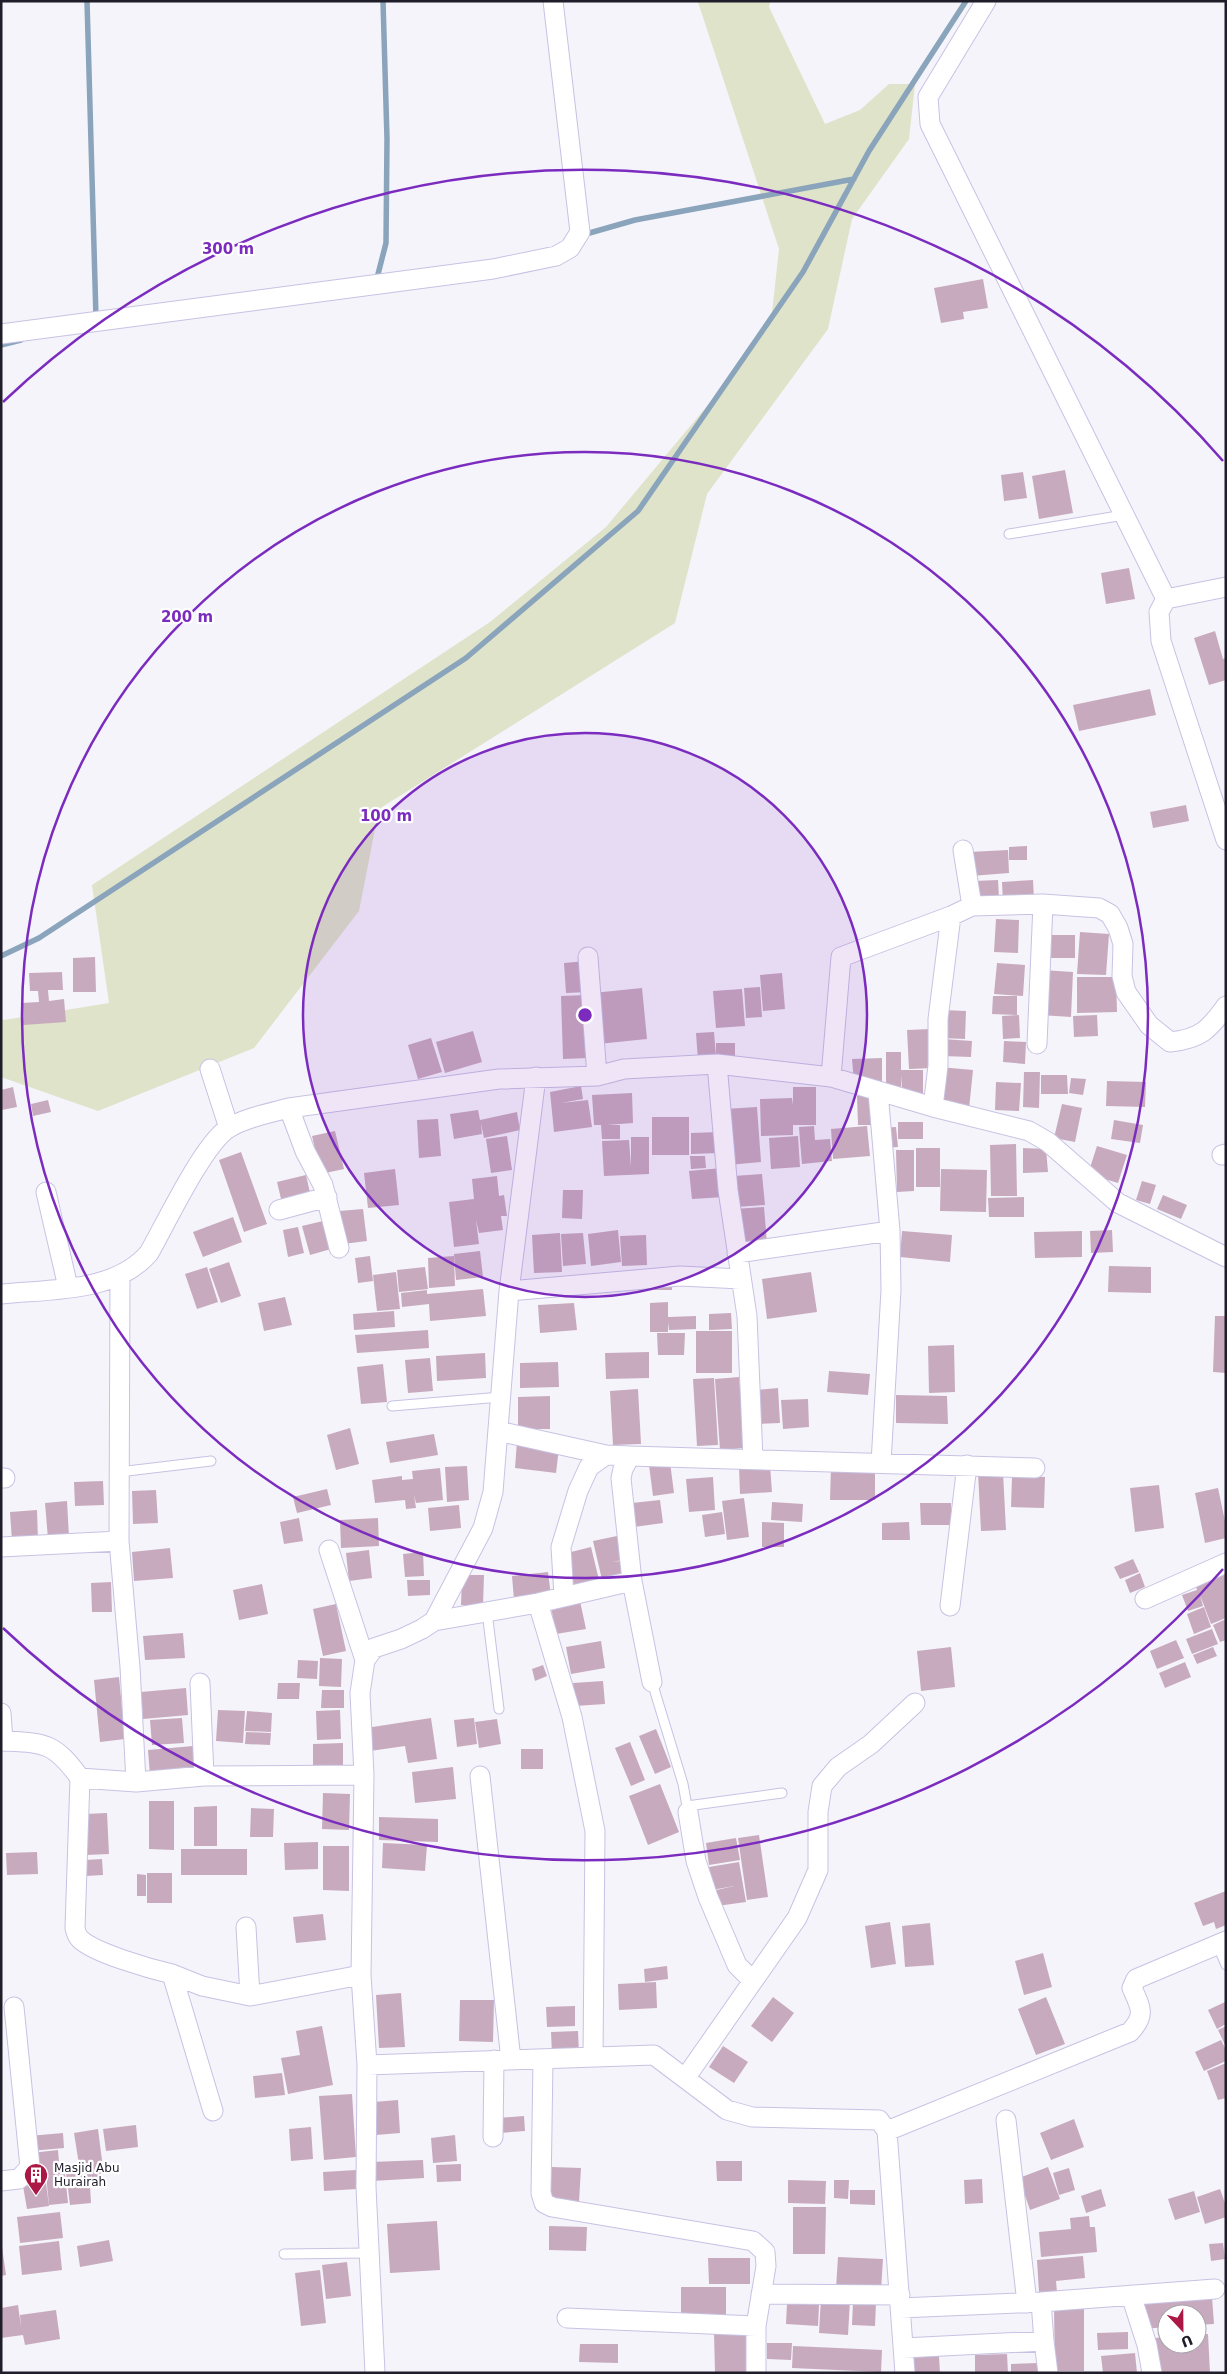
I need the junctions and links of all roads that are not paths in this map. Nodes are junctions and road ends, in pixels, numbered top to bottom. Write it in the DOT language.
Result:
graph roads {
  1 [pos="553,1"];
  2 [pos="986,1"];
  3 [pos="1,334"];
  4 [pos="1124,515"];
  5 [pos="1009,534"];
  6 [pos="1226,587"];
  7 [pos="1166,599"];
  8 [pos="1226,838"];
  9 [pos="963,850"];
  10 [pos="1043,904"];
  11 [pos="972,906"];
  12 [pos="951,916"];
  13 [pos="588,957"];
  14 [pos="1226,1006"];
  15 [pos="1037,1044"];
  16 [pos="717,1064"];
  17 [pos="210,1069"];
  18 [pos="597,1076"];
  19 [pos="536,1077"];
  20 [pos="831,1077"];
  21 [pos="878,1092"];
  22 [pos="933,1107"];
  23 [pos="289,1108"];
  24 [pos="229,1128"];
  25 [pos="46,1192"];
  26 [pos="326,1197"];
  27 [pos="279,1210"];
  28 [pos="890,1231"];
  29 [pos="339,1248"];
  30 [pos="737,1253"];
  31 [pos="1226,1257"];
  32 [pos="120,1275"];
  33 [pos="741,1279"];
  34 [pos="68,1287"];
  35 [pos="509,1291"];
  36 [pos="1,1294"];
  37 [pos="501,1397"];
  38 [pos="392,1406"];
  39 [pos="498,1431"];
  40 [pos="606,1455"];
  41 [pos="630,1456"];
  42 [pos="753,1458"];
  43 [pos="211,1460"];
  44 [pos="881,1463"];
  45 [pos="967,1466"];
  46 [pos="1035,1468"];
  47 [pos="118,1472"];
  48 [pos="119,1541"];
  49 [pos="1,1547"];
  50 [pos="329,1550"];
  51 [pos="1226,1563"];
  52 [pos="632,1581"];
  53 [pos="564,1596"];
  54 [pos="1146,1599"];
  55 [pos="538,1603"];
  56 [pos="950,1606"];
  57 [pos="487,1612"];
  58 [pos="434,1621"];
  59 [pos="365,1660"];
  60 [pos="652,1682"];
  61 [pos="200,1683"];
  62 [pos="915,1703"];
  63 [pos="499,1709"];
  64 [pos="1,1713"];
  65 [pos="2,1741"];
  66 [pos="364,1775"];
  67 [pos="204,1776"];
  68 [pos="480,1776"];
  69 [pos="80,1778"];
  70 [pos="136,1782"];
  71 [pos="782,1793"];
  72 [pos="688,1809"];
  73 [pos="246,1927"];
  74 [pos="1222,1942"];
  75 [pos="1226,1965"];
  76 [pos="172,1974"];
  77 [pos="361,1975"];
  78 [pos="753,1981"];
  79 [pos="250,1996"];
  80 [pos="14,2007"];
  81 [pos="593,2057"];
  82 [pos="502,2060"];
  83 [pos="544,2060"];
  84 [pos="367,2065"];
  85 [pos="686,2077"];
  86 [pos="213,2111"];
  87 [pos="1006,2120"];
  88 [pos="887,2131"];
  89 [pos="493,2137"];
  90 [pos="1,2180"];
  91 [pos="284,2254"];
  92 [pos="368,2254"];
  93 [pos="1215,2289"];
  94 [pos="761,2294"];
  95 [pos="1131,2295"];
  96 [pos="900,2301"];
  97 [pos="1034,2303"];
  98 [pos="567,2318"];
  99 [pos="756,2326"];
  100 [pos="1044,2340"];
  101 [pos="903,2348"];
  102 [pos="375,2373"];
  103 [pos="756,2373"];
  104 [pos="905,2373"];
  105 [pos="1048,2373"];
  106 [pos="1152,2373"];
  1 -- 3 [label="street"];
  2 -- 4 [label="street"];
  4 -- 5 [label="lane"];
  4 -- 7 [label="street"];
  6 -- 7 [label="street"];
  7 -- 8 [label="street"];
  9 -- 11 [label="street"];
  10 -- 11 [label="street"];
  10 -- 14 [label="street"];
  10 -- 15 [label="street"];
  11 -- 12 [label="street"];
  12 -- 20 [label="street"];
  12 -- 22 [label="street"];
  13 -- 18 [label="street"];
  16 -- 18 [label="street"];
  16 -- 20 [label="street"];
  16 -- 30 [label="street"];
  17 -- 24 [label="street"];
  18 -- 19 [label="street"];
  19 -- 23 [label="street"];
  19 -- 35 [label="street"];
  20 -- 21 [label="street"];
  21 -- 22 [label="street"];
  21 -- 28 [label="street"];
  22 -- 31 [label="street"];
  23 -- 24 [label="street"];
  23 -- 26 [label="street"];
  24 -- 32 [label="street"];
  25 -- 34 [label="street"];
  26 -- 27 [label="street"];
  26 -- 29 [label="street"];
  28 -- 30 [label="street"];
  28 -- 44 [label="street"];
  30 -- 33 [label="street"];
  32 -- 34 [label="street"];
  32 -- 47 [label="street"];
  33 -- 35 [label="street"];
  33 -- 42 [label="street"];
  34 -- 36 [label="street"];
  35 -- 37 [label="street"];
  37 -- 38 [label="lane"];
  37 -- 39 [label="street"];
  39 -- 40 [label="street"];
  39 -- 58 [label="street"];
  40 -- 41 [label="street"];
  40 -- 53 [label="street"];
  41 -- 42 [label="street"];
  41 -- 52 [label="street"];
  42 -- 44 [label="street"];
  43 -- 47 [label="lane"];
  44 -- 45 [label="street"];
  45 -- 46 [label="street"];
  45 -- 56 [label="street"];
  47 -- 48 [label="street"];
  48 -- 49 [label="street"];
  48 -- 70 [label="street"];
  50 -- 59 [label="street"];
  51 -- 54 [label="street"];
  52 -- 53 [label="street"];
  52 -- 60 [label="street"];
  53 -- 55 [label="street"];
  55 -- 57 [label="street"];
  55 -- 81 [label="street"];
  57 -- 58 [label="street"];
  57 -- 63 [label="lane"];
  58 -- 59 [label="street"];
  59 -- 66 [label="street"];
  60 -- 72 [label="lane"];
  61 -- 67 [label="street"];
  62 -- 78 [label="street"];
  64 -- 65 [label="street"];
  65 -- 69 [label="street"];
  66 -- 67 [label="street"];
  66 -- 77 [label="street"];
  67 -- 70 [label="street"];
  68 -- 82 [label="street"];
  69 -- 70 [label="street"];
  69 -- 76 [label="street"];
  71 -- 72 [label="lane"];
  72 -- 78 [label="street"];
  73 -- 79 [label="street"];
  74 -- 75 [label="lane"];
  74 -- 88 [label="street"];
  76 -- 79 [label="street"];
  76 -- 86 [label="street"];
  77 -- 79 [label="street"];
  77 -- 84 [label="street"];
  78 -- 85 [label="street"];
  80 -- 90 [label="street"];
  81 -- 83 [label="street"];
  81 -- 85 [label="street"];
  82 -- 83 [label="street"];
  82 -- 84 [label="street"];
  82 -- 89 [label="street"];
  83 -- 94 [label="street"];
  84 -- 92 [label="street"];
  85 -- 88 [label="street"];
  87 -- 97 [label="street"];
  88 -- 96 [label="street"];
  91 -- 92 [label="lane"];
  92 -- 102 [label="street"];
  93 -- 95 [label="street"];
  94 -- 96 [label="street"];
  94 -- 99 [label="street"];
  95 -- 97 [label="street"];
  95 -- 106 [label="street"];
  96 -- 97 [label="street"];
  96 -- 101 [label="street"];
  97 -- 100 [label="street"];
  98 -- 99 [label="street"];
  99 -- 103 [label="street"];
  100 -- 101 [label="street"];
  100 -- 105 [label="street"];
  101 -- 104 [label="street"];
}
